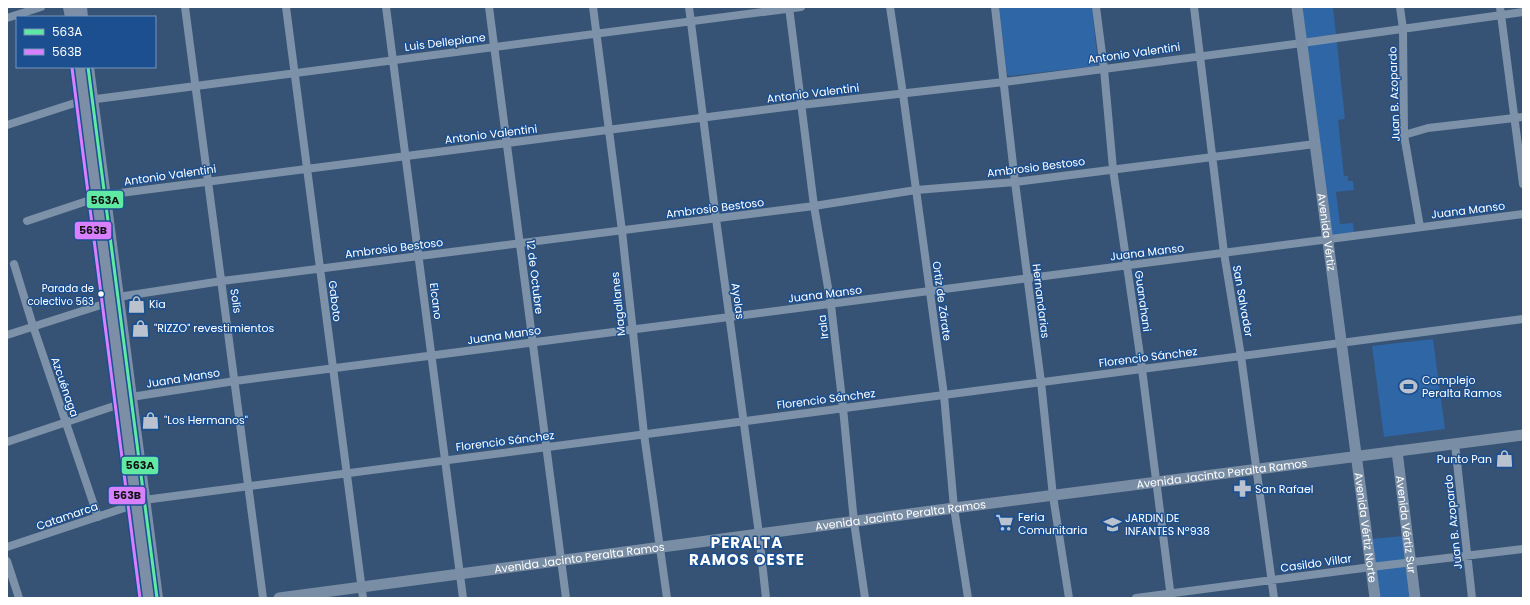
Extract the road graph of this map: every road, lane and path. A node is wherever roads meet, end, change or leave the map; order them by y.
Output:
1 (40, 7) edge
2 (185, 7) edge
3 (286, 7) edge
4 (386, 7) edge
5 (489, 7) edge
6 (593, 7) edge
7 (689, 7) edge
8 (801, 7) edge
9 (890, 7) edge
10 (995, 7) edge
11 (1096, 7) edge
12 (1194, 7) edge
13 (1297, 7) edge
14 (1400, 7) edge
15 (789, 8) edge
16 (1501, 11) edge
17 (1523, 12) edge
18 (7, 18) edge
19 (691, 21) junction
20 (1403, 29) junction
21 (596, 34) junction
22 (1302, 43) junction
23 (494, 47) junction
24 (1200, 56) junction
25 (393, 60) junction
26 (77, 68) edge
27 (88, 68) edge
28 (1104, 68) junction
29 (294, 73) junction
30 (1004, 82) junction
31 (196, 86) junction
32 (903, 94) junction
33 (87, 100) junction
34 (801, 105) junction
35 (1523, 117) edge
36 (703, 118) junction
37 (1514, 118) junction
38 (7, 125) edge
39 (609, 130) junction
40 (1404, 135) junction
41 (507, 143) junction
42 (1315, 144) junction
43 (406, 156) junction
44 (1212, 156) junction
45 (307, 169) junction
46 (1113, 169) junction
47 (208, 181) junction
48 (1015, 182) junction
49 (1523, 184) edge
50 (916, 190) junction
51 (100, 197) junction
52 (814, 206) junction
53 (1523, 214) edge
54 (716, 219) junction
55 (27, 221) dead end
56 (1420, 227) junction
57 (622, 231) junction
58 (1328, 239) junction
59 (520, 243) junction
60 (1224, 253) junction
61 (419, 256) junction
62 (14, 264) dead end
63 (1127, 265) junction
64 (320, 268) junction
65 (1027, 278) junction
66 (222, 281) junction
67 (929, 291) junction
68 (113, 300) junction
69 (831, 305) junction
70 (729, 317) junction
71 (1523, 319) edge
72 (33, 326) junction
73 (632, 329) junction
74 (7, 335) edge
75 (533, 342) junction
76 (1342, 343) junction
77 (432, 356) junction
78 (1241, 356) junction
79 (333, 368) junction
80 (1142, 369) junction
81 (235, 381) junction
82 (1041, 382) junction
83 (944, 395) junction
84 (131, 397) junction
85 (120, 404) junction
86 (844, 408) junction
87 (743, 421) junction
88 (66, 422) junction
89 (644, 434) junction
90 (1523, 435) edge
91 (7, 442) edge
92 (1455, 444) junction
93 (546, 447) junction
94 (1397, 451) junction
95 (1356, 457) junction
96 (445, 460) junction
97 (1256, 470) junction
98 (346, 473) junction
99 (1156, 482) junction
100 (249, 485) junction
101 (1053, 496) junction
102 (139, 502) junction
103 (954, 508) junction
104 (98, 517) junction
105 (854, 522) junction
106 (759, 534) junction
107 (7, 548) edge
108 (659, 548) junction
109 (1523, 549) edge
110 (1468, 556) junction
111 (561, 560) junction
112 (7, 561) edge
113 (1411, 562) junction
114 (1371, 567) junction
115 (460, 574) junction
116 (1272, 580) junction
117 (362, 592) edge
118 (1170, 596) edge
119 (19, 598) edge
120 (146, 598) edge
121 (157, 598) edge
122 (263, 598) edge
123 (279, 598) edge
124 (463, 598) edge
125 (566, 598) edge
126 (667, 598) edge
127 (766, 598) edge
128 (865, 598) edge
129 (968, 598) edge
130 (1069, 598) edge
131 (1136, 598) edge
132 (1274, 598) edge
133 (1375, 598) edge
134 (1415, 598) edge
135 (1472, 598) edge

1 - 18 street
2 - 31 street, Solís
3 - 29 street, Gaboto
4 - 25 street, Elcano
5 - 23 street, 12 de Octubre
6 - 21 street, Magallanes
7 - 19 street, Ayolas
8 - 15 street, Luis Dellepiane
9 - 32 street, Ortiz de Zárate
10 - 30 street, Hernandarias
11 - 28 street, Guanahani
12 - 24 street, San Salvador
13 - 22 main road, Avenida Vértiz
14 - 20 street, Juan B. Azopardo
15 - 19 street, Luis Dellepiane
15 - 34 street, Irala
16 - 17 street, Antonio Valentini
16 - 20 street, Antonio Valentini
16 - 37 street
19 - 21 street, Luis Dellepiane
19 - 36 street, Ayolas
20 - 22 street, Antonio Valentini
20 - 40 street, Juan B. Azopardo
21 - 23 street, Luis Dellepiane
21 - 39 street, Magallanes
22 - 24 street, Antonio Valentini
22 - 42 main road, Avenida Vértiz
23 - 25 street, Luis Dellepiane
23 - 41 street, 12 de Octubre
24 - 28 street, Antonio Valentini
24 - 44 street, San Salvador
25 - 29 street, Luis Dellepiane
25 - 43 street, Elcano
26 - 33 main road
27 - 33 main road
28 - 30 street, Antonio Valentini
28 - 46 street, Guanahani
29 - 31 street, Luis Dellepiane
29 - 45 street, Gaboto
30 - 32 street, Antonio Valentini
30 - 48 street, Hernandarias
31 - 33 street, Luis Dellepiane
31 - 47 street, Solís
32 - 34 street, Antonio Valentini
32 - 50 street, Ortiz de Zárate
33 - 38 street, Luis Dellepiane
33 - 51 main road
34 - 36 street, Antonio Valentini
34 - 52 street, Irala
35 - 37 street
36 - 39 street, Antonio Valentini
36 - 54 street, Ayolas
37 - 40 street
37 - 49 street
39 - 41 street, Antonio Valentini
39 - 57 street, Magallanes
40 - 56 street, Juan B. Azopardo
41 - 43 street, Antonio Valentini
41 - 59 street, 12 de Octubre
42 - 44 street, Ambrosio Bestoso
42 - 58 main road, Avenida Vértiz
43 - 45 street, Antonio Valentini
43 - 61 street, Elcano
44 - 46 street, Ambrosio Bestoso
44 - 60 street, San Salvador
45 - 47 street, Antonio Valentini
45 - 64 street, Gaboto
46 - 48 street, Ambrosio Bestoso
46 - 63 street, Guanahani
47 - 51 street, Antonio Valentini
47 - 66 street, Solís
48 - 50 street, Ambrosio Bestoso
48 - 65 street, Hernandarias
50 - 52 street, Ambrosio Bestoso
50 - 67 street, Ortiz de Zárate
51 - 55 street, Antonio Valentini
51 - 68 main road
52 - 54 street, Ambrosio Bestoso
52 - 69 street, Irala
53 - 56 street, Juana Manso
54 - 57 street, Ambrosio Bestoso
54 - 70 street, Ayolas
56 - 58 street, Juana Manso
57 - 59 street, Ambrosio Bestoso
57 - 73 street, Magallanes
58 - 60 street, Juana Manso
58 - 76 main road, Avenida Vértiz
59 - 61 street, Ambrosio Bestoso
59 - 75 street, 12 de Octubre
60 - 63 street, Juana Manso
60 - 78 street, San Salvador
61 - 64 street, Ambrosio Bestoso
61 - 77 street, Elcano
62 - 72 street, Azcuénaga
63 - 65 street, Juana Manso
63 - 80 street, Guanahani
64 - 66 street, Ambrosio Bestoso
64 - 79 street, Gaboto
65 - 67 street, Juana Manso
65 - 82 street, Hernandarias
66 - 68 street, Ambrosio Bestoso
66 - 81 street, Solís
67 - 69 street, Juana Manso
67 - 83 street, Ortiz de Zárate
68 - 72 street, Ambrosio Bestoso
68 - 84 main road
68 - 85 main road
69 - 70 street, Juana Manso
69 - 86 street, Irala
70 - 73 street, Juana Manso
70 - 87 street, Ayolas
71 - 76 street, Florencio Sánchez
72 - 74 street, Ambrosio Bestoso
72 - 88 street, Azcuénaga
73 - 75 street, Juana Manso
73 - 89 street, Magallanes
75 - 77 street, Juana Manso
75 - 93 street, 12 de Octubre
76 - 78 street, Florencio Sánchez
76 - 95 main road, Avenida Vértiz
77 - 79 street, Juana Manso
77 - 96 street, Elcano
78 - 80 street, Florencio Sánchez
78 - 97 street, San Salvador
79 - 81 street, Juana Manso
79 - 98 street, Gaboto
80 - 82 street, Florencio Sánchez
80 - 99 street, Guanahani
81 - 84 street, Juana Manso
81 - 100 street, Solís
82 - 83 street, Florencio Sánchez
82 - 101 street, Hernandarias
83 - 86 street, Florencio Sánchez
83 - 103 street, Ortiz de Zárate
84 - 85 street
84 - 102 main road
85 - 88 street
85 - 102 main road
86 - 87 street, Florencio Sánchez
86 - 105 street, Irala
87 - 89 street, Florencio Sánchez
87 - 106 street, Ayolas
88 - 91 street
88 - 104 street, Azcuénaga
89 - 93 street, Florencio Sánchez
89 - 108 street, Magallanes
90 - 92 main road, Avenida Jacinto Peralta Ramos
92 - 94 main road, Avenida Jacinto Peralta Ramos
92 - 110 street, Juan B. Azopardo
93 - 96 street, Florencio Sánchez
93 - 111 street, 12 de Octubre
94 - 95 main road, Avenida Jacinto Peralta Ramos
94 - 113 main road, Avenida Vértiz Sur
95 - 97 main road, Avenida Jacinto Peralta Ramos
95 - 114 main road, Avenida Vértiz Norte
96 - 98 street, Florencio Sánchez
96 - 115 street, Elcano
97 - 99 main road, Avenida Jacinto Peralta Ramos
97 - 116 street, San Salvador
98 - 100 street, Florencio Sánchez
98 - 117 street, Gaboto
99 - 101 main road, Avenida Jacinto Peralta Ramos
99 - 118 street, Guanahani
100 - 102 street, Florencio Sánchez
100 - 122 street, Solís
101 - 103 main road, Avenida Jacinto Peralta Ramos
101 - 130 street, Hernandarias
102 - 104 street, Catamarca
102 - 120 main road
102 - 121 main road
103 - 105 main road, Avenida Jacinto Peralta Ramos
103 - 129 street, Ortiz de Zárate
104 - 107 street, Catamarca
105 - 106 main road, Avenida Jacinto Peralta Ramos
105 - 128 street, Irala
106 - 108 main road, Avenida Jacinto Peralta Ramos
106 - 127 street, Ayolas
108 - 111 main road, Avenida Jacinto Peralta Ramos
108 - 126 street, Magallanes
109 - 110 street, Casildo Villar
110 - 113 street, Casildo Villar
110 - 135 street, Juan B. Azopardo
111 - 115 main road, Avenida Jacinto Peralta Ramos
111 - 125 street, 12 de Octubre
112 - 119 street
113 - 114 street, Casildo Villar
113 - 134 main road, Avenida Vértiz Sur
114 - 116 street, Casildo Villar
114 - 133 main road, Avenida Vértiz Norte
115 - 117 main road, Avenida Jacinto Peralta Ramos
115 - 124 street, Elcano
116 - 118 street, Casildo Villar
116 - 132 street, San Salvador
117 - 123 main road, Avenida Jacinto Peralta Ramos
118 - 131 street, Casildo Villar

